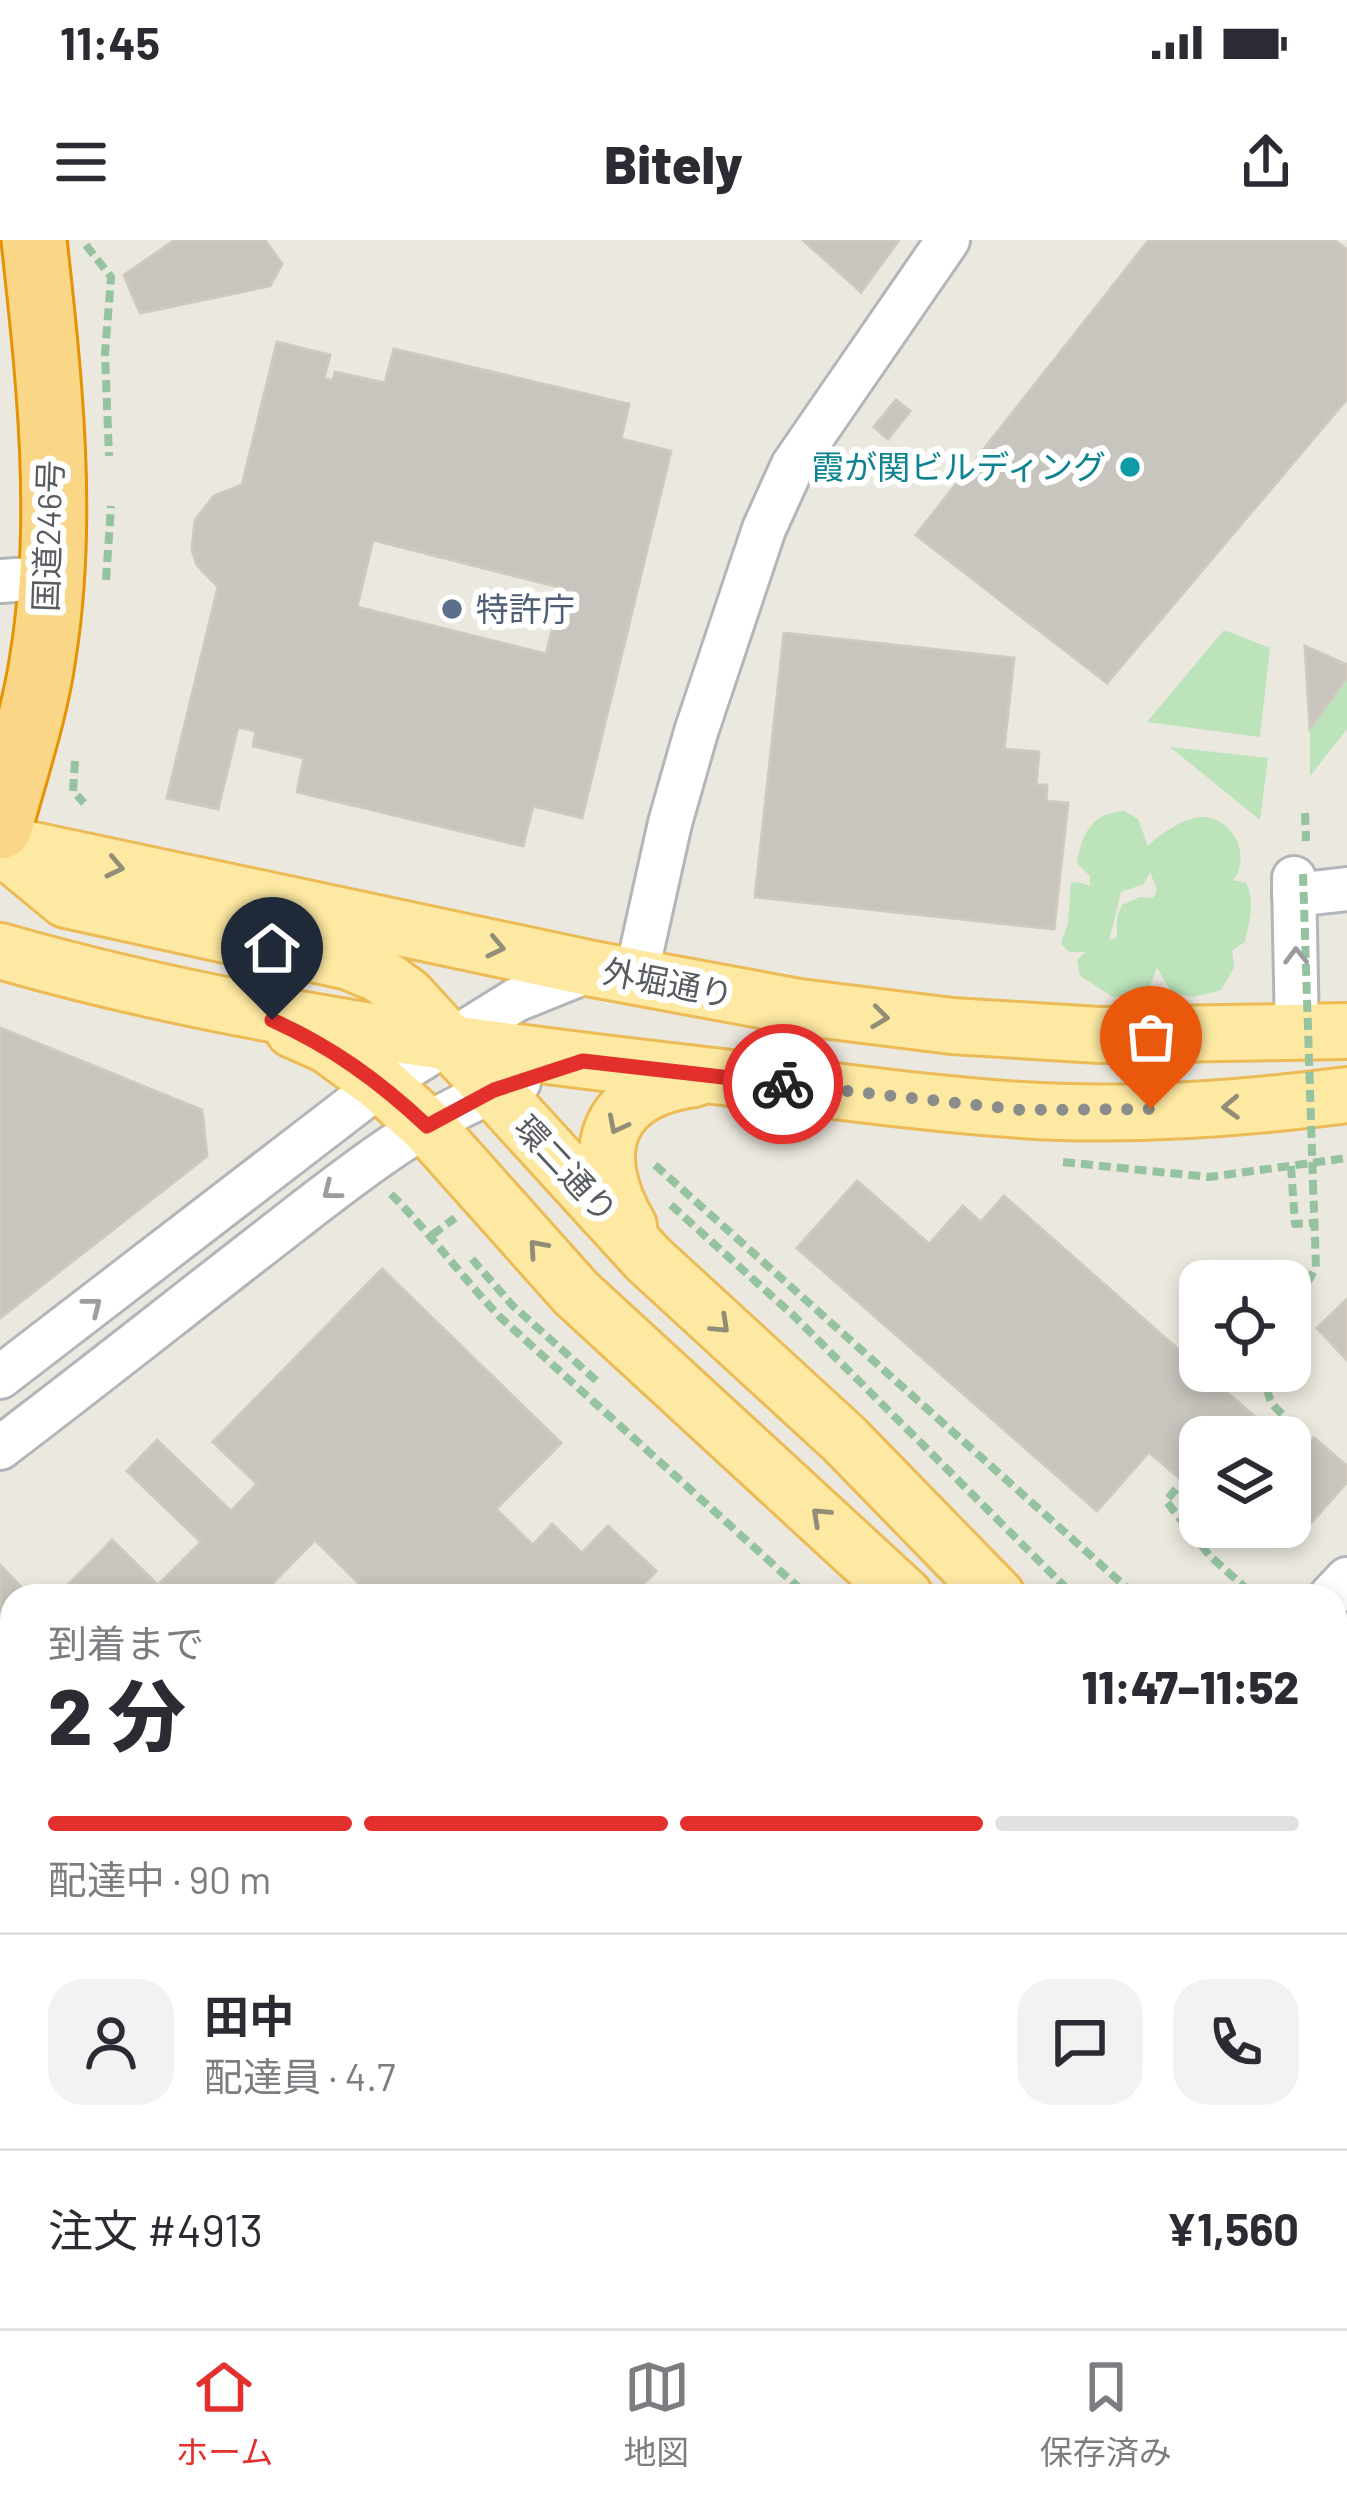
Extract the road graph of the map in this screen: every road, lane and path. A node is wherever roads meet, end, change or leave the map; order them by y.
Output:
1 (948, 240) edge
2 (59, 242) edge
3 (109, 456) dead end
4 (25, 579) edge
5 (0, 826) edge
6 (0, 844) edge
7 (1297, 882) junction
8 (1347, 890) edge
9 (0, 951) edge
10 (615, 973) junction
11 (272, 1020) junction
12 (1322, 1032) edge
13 (446, 1041) junction
14 (583, 1061) junction
15 (714, 1076) junction
16 (381, 1084) junction
17 (494, 1090) junction
18 (1347, 1095) edge
19 (427, 1126) junction
20 (310, 1139) junction
21 (643, 1154) dead end
22 (1347, 1158) edge
23 (1046, 1160) dead end
24 (1291, 1166) junction
25 (388, 1190) dead end
26 (665, 1200) dead end
27 (456, 1217) dead end
28 (1314, 1223) junction
29 (432, 1235) junction
30 (648, 1258) junction
31 (1311, 1276) edge
32 (0, 1377) edge
33 (1268, 1392) edge
34 (1285, 1416) edge
35 (0, 1448) edge
36 (1176, 1489) dead end
37 (795, 1584) edge
38 (892, 1584) edge
39 (985, 1584) edge
40 (1062, 1584) edge
41 (1123, 1584) edge
42 (1241, 1584) edge

1 - 10 street
2 - 3 path
2 - 4 highway, 国道246号
4 - 5 highway, 国道246号
6 -> 10 main road, 外堀通り
6 - 13 main road, 環二通り
7 - 8 street
12 -> 7 street
7 - 28 path, bridge
9 - 11 main road
10 -> 12 main road, 外堀通り
10 - 13 street
11 - 13 main road
11 - 16 main road
11 - 20 street
13 - 14 main road
13 - 16 street
13 - 17 main road, 環二通り
14 - 15 main road
14 - 17 street
18 -> 15 main road
15 -> 30 main road
16 - 19 main road
16 - 20 street
17 - 19 street
17 - 30 main road, 環二通り
19 -> 35 street
38 -> 19 main road
32 -> 20 street
21 - 41 path
22 - 24 path
23 - 24 path
24 - 28 path
25 - 29 path
26 - 40 path
27 - 29 path
28 - 31 path
29 - 37 path
30 -> 39 main road, 環二通り
33 - 34 path
36 - 42 path

